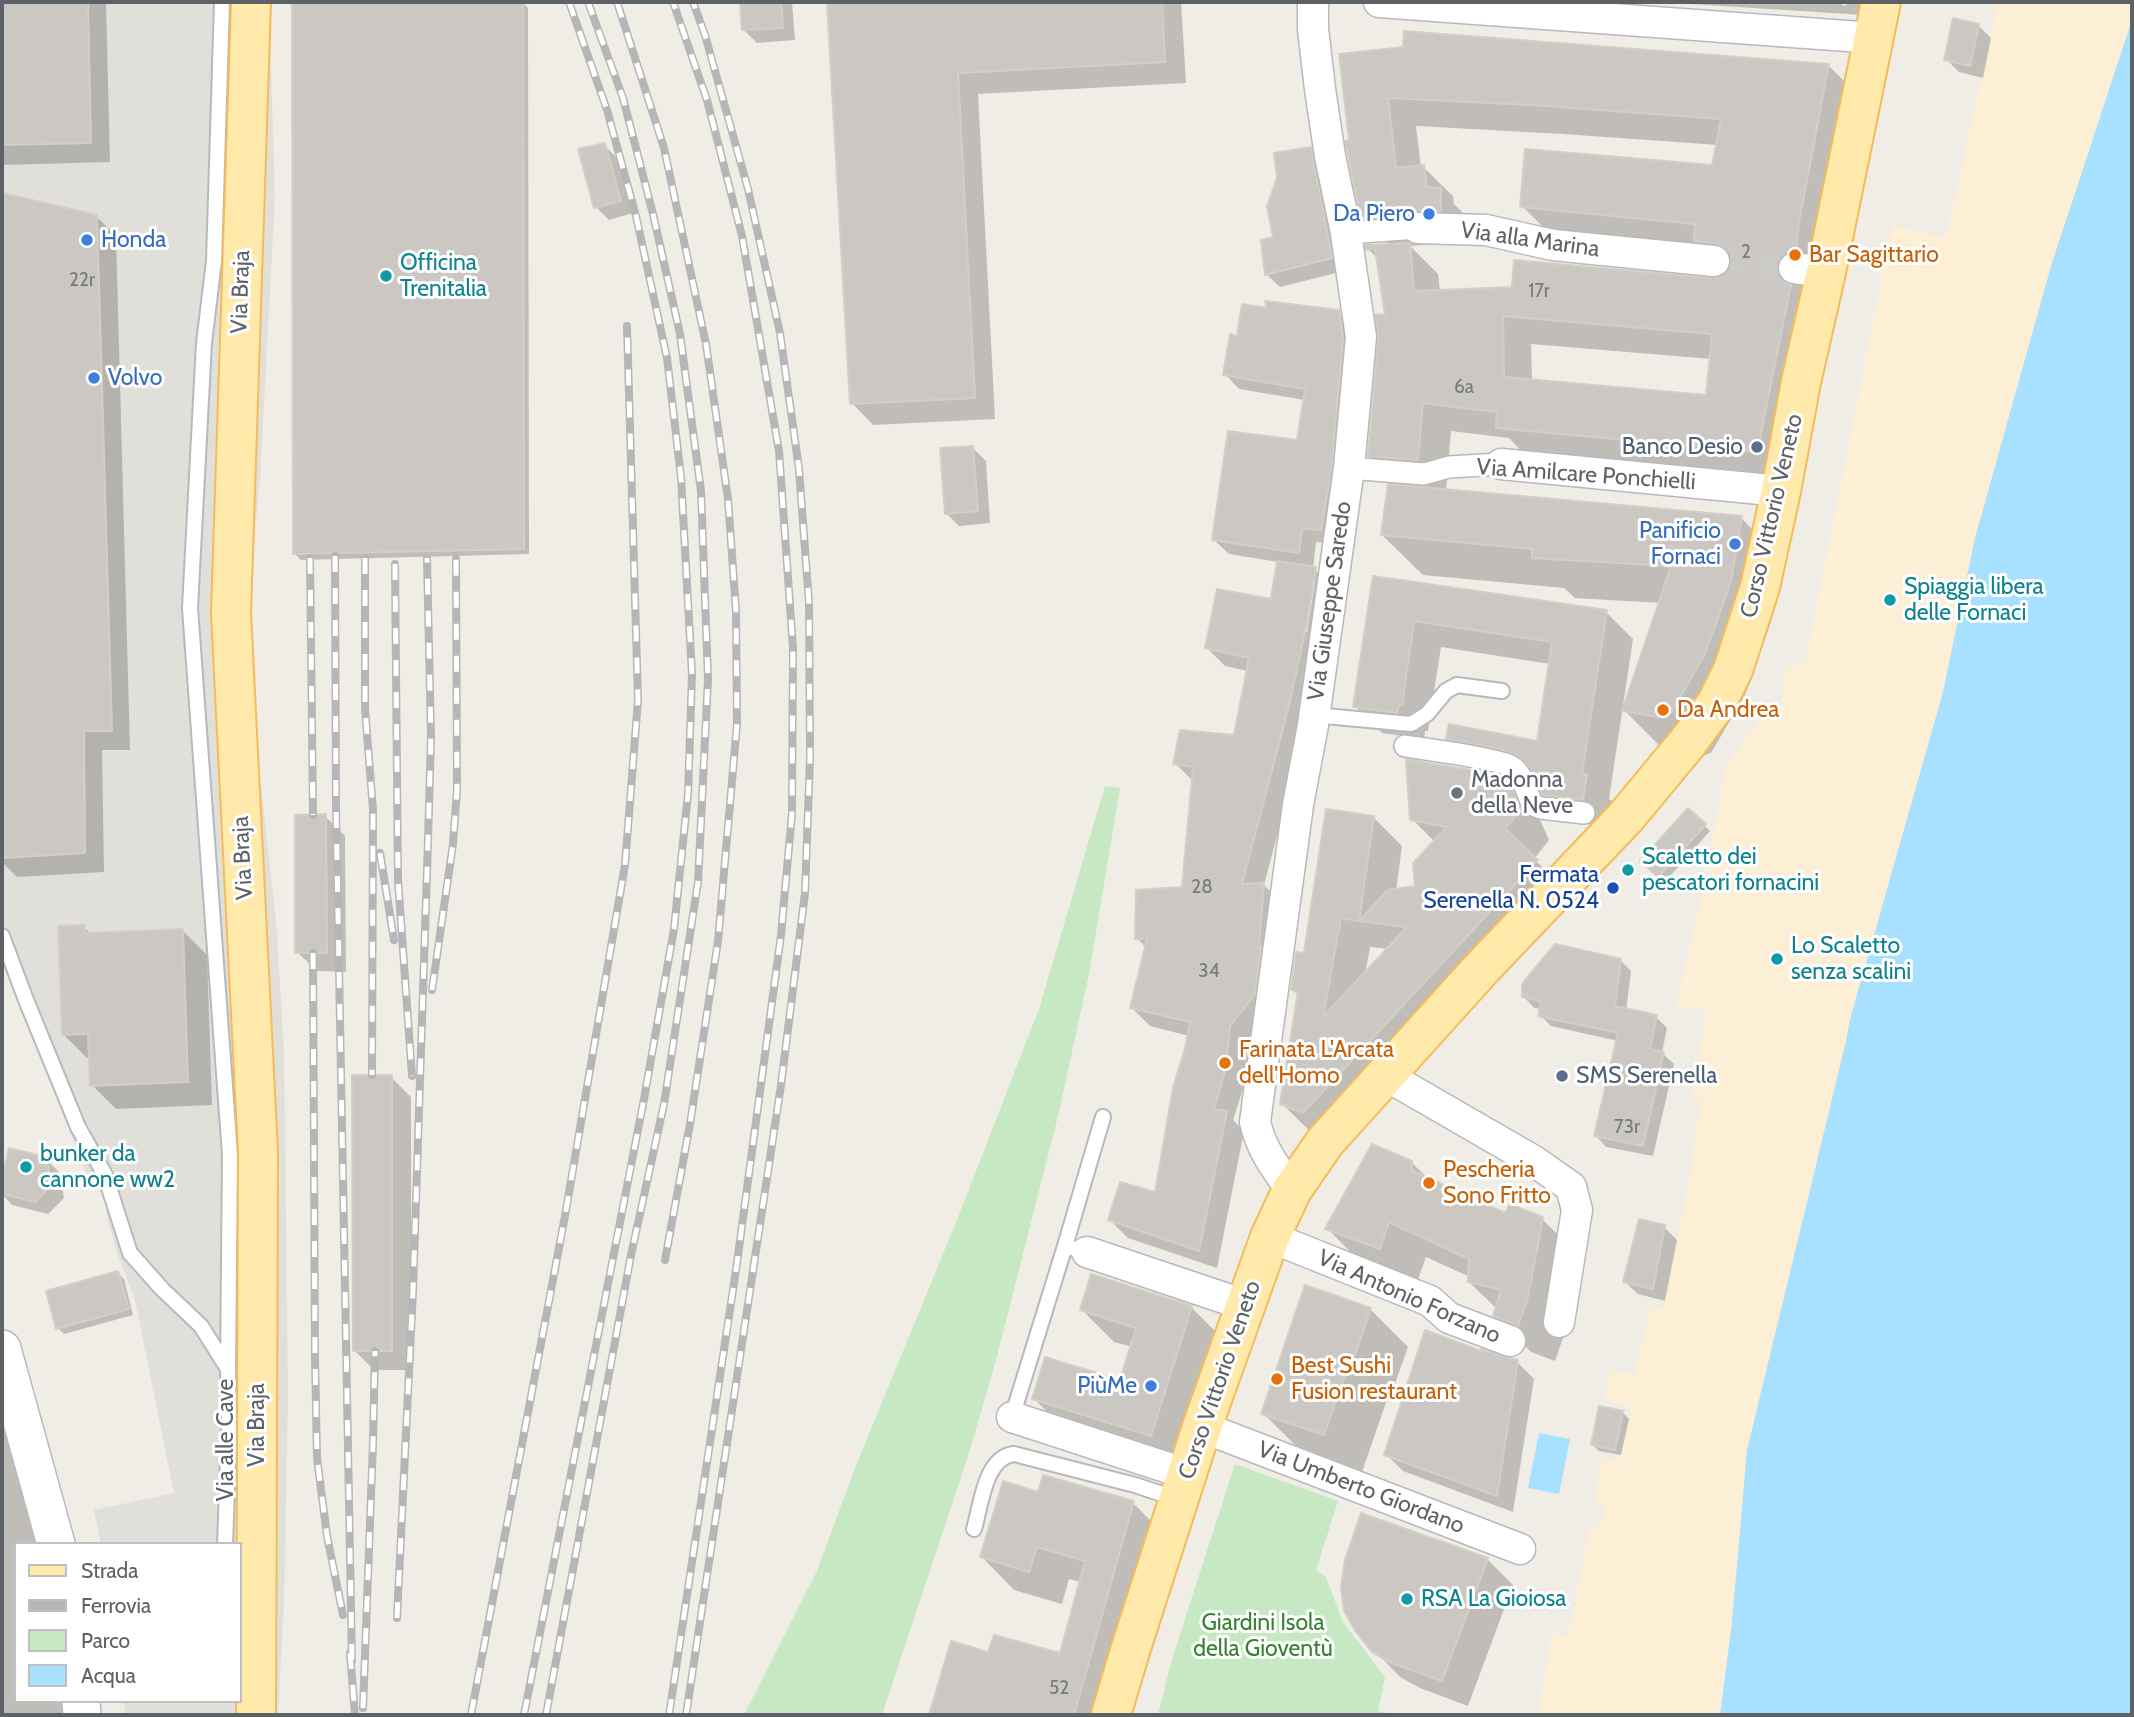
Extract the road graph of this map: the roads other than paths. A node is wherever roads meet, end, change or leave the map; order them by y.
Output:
1 (222, 2) edge
2 (251, 2) edge
3 (1313, 2) edge
4 (1379, 2) edge
5 (1878, 20) edge
6 (1418, 229) joint
7 (1346, 233) junction
8 (1714, 261) tunnel mouth
9 (1502, 464) joint
10 (1349, 468) junction
11 (1781, 491) junction
12 (1502, 691) dead end
13 (1314, 715) junction
14 (1405, 746) dead end
15 (1584, 813) dead end
16 (2, 936) edge
17 (1385, 1075) junction
18 (1103, 1117) dead end
19 (1292, 1190) junction
20 (1270, 1237) junction
21 (1076, 1249) junction
22 (1245, 1305) junction
23 (1559, 1322) dead end
24 (1510, 1341) dead end
25 (2, 1349) edge
26 (228, 1370) junction
27 (1012, 1417) joint
28 (1202, 1427) junction
29 (1182, 1486) junction
30 (974, 1529) dead end
31 (55, 1542) edge
32 (225, 1542) edge
33 (1520, 1549) dead end
34 (249, 1703) edge
35 (248, 1715) edge
36 (1111, 1715) edge

1 - 26 lane
2 - 34 main road, Via Braja
3 - 7 street, Via Giuseppe Saredo
4 - 5 street
5 - 11 main road, Corso Vittorio Veneto
6 - 7 street, Via alla Marina
6 - 8 street, Via alla Marina
7 - 10 street, Via Giuseppe Saredo
9 - 10 street, Via Amilcare Ponchielli
9 - 11 street, Via Amilcare Ponchielli
10 - 13 street, Via Giuseppe Saredo
11 - 17 main road, Corso Vittorio Veneto
12 - 13 lane
13 - 19 street, Via Giuseppe Saredo
14 - 15 street
16 - 26 lane, Via alle Cave
17 - 19 main road, Corso Vittorio Veneto
17 - 23 street
18 - 21 lane
19 - 20 main road, Corso Vittorio Veneto
20 - 22 main road, Corso Vittorio Veneto
20 - 24 street, Via Antonio Forzano
21 - 22 street
21 - 27 lane
22 - 28 main road, Corso Vittorio Veneto
25 - 31 street
26 - 32 lane, Via alle Cave
27 - 29 street
28 - 29 main road, Corso Vittorio Veneto
28 - 33 street, Via Umberto Giordano
29 - 30 lane
29 - 36 main road, Corso Vittorio Veneto
34 - 35 lane

